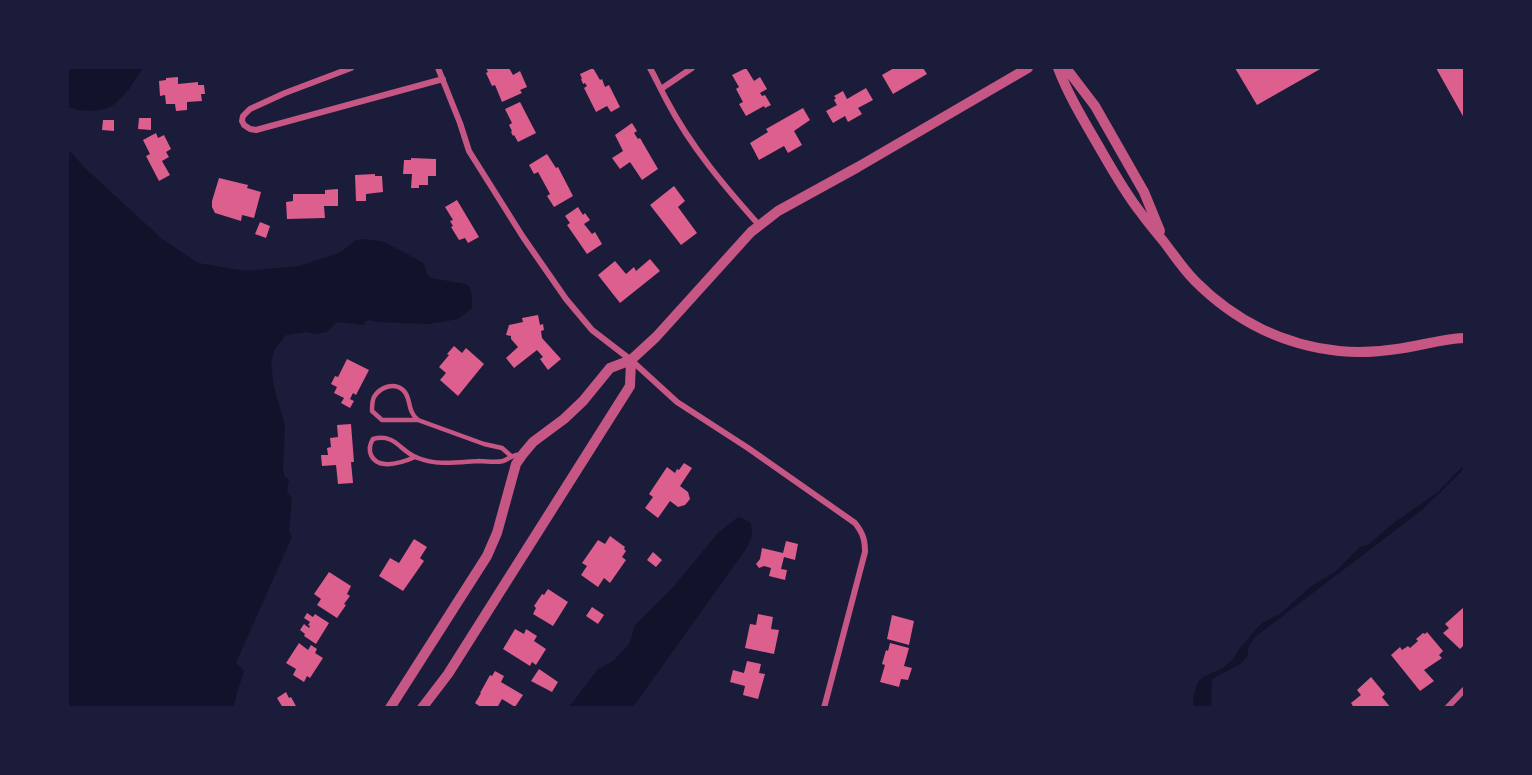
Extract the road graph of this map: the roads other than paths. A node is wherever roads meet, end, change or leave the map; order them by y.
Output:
1 (351, 68) edge
2 (438, 68) edge
3 (650, 68) edge
4 (692, 68) edge
5 (1028, 68) edge
6 (1058, 68) edge
7 (1066, 68) edge
8 (443, 79) junction
9 (661, 89) junction
10 (759, 225) junction
11 (1164, 243) junction
12 (1464, 338) edge
13 (631, 360) junction
14 (418, 420) junction
15 (523, 454) junction
16 (511, 456) junction
17 (415, 457) junction
18 (1464, 690) edge
19 (390, 708) edge
20 (422, 708) edge
21 (824, 708) edge
22 (1447, 708) edge

1 - 8 street
2 - 8 street
3 - 9 street
4 - 9 street
5 - 10 street
6 - 11 street
7 - 11 street
8 - 13 street
9 - 10 street
10 - 13 street
11 - 12 street
13 - 15 street
13 - 20 street
13 - 21 street
14 - 14 lane
14 - 16 lane
15 - 16 lane
15 - 19 street
16 - 17 lane
17 - 17 lane
18 - 22 street

